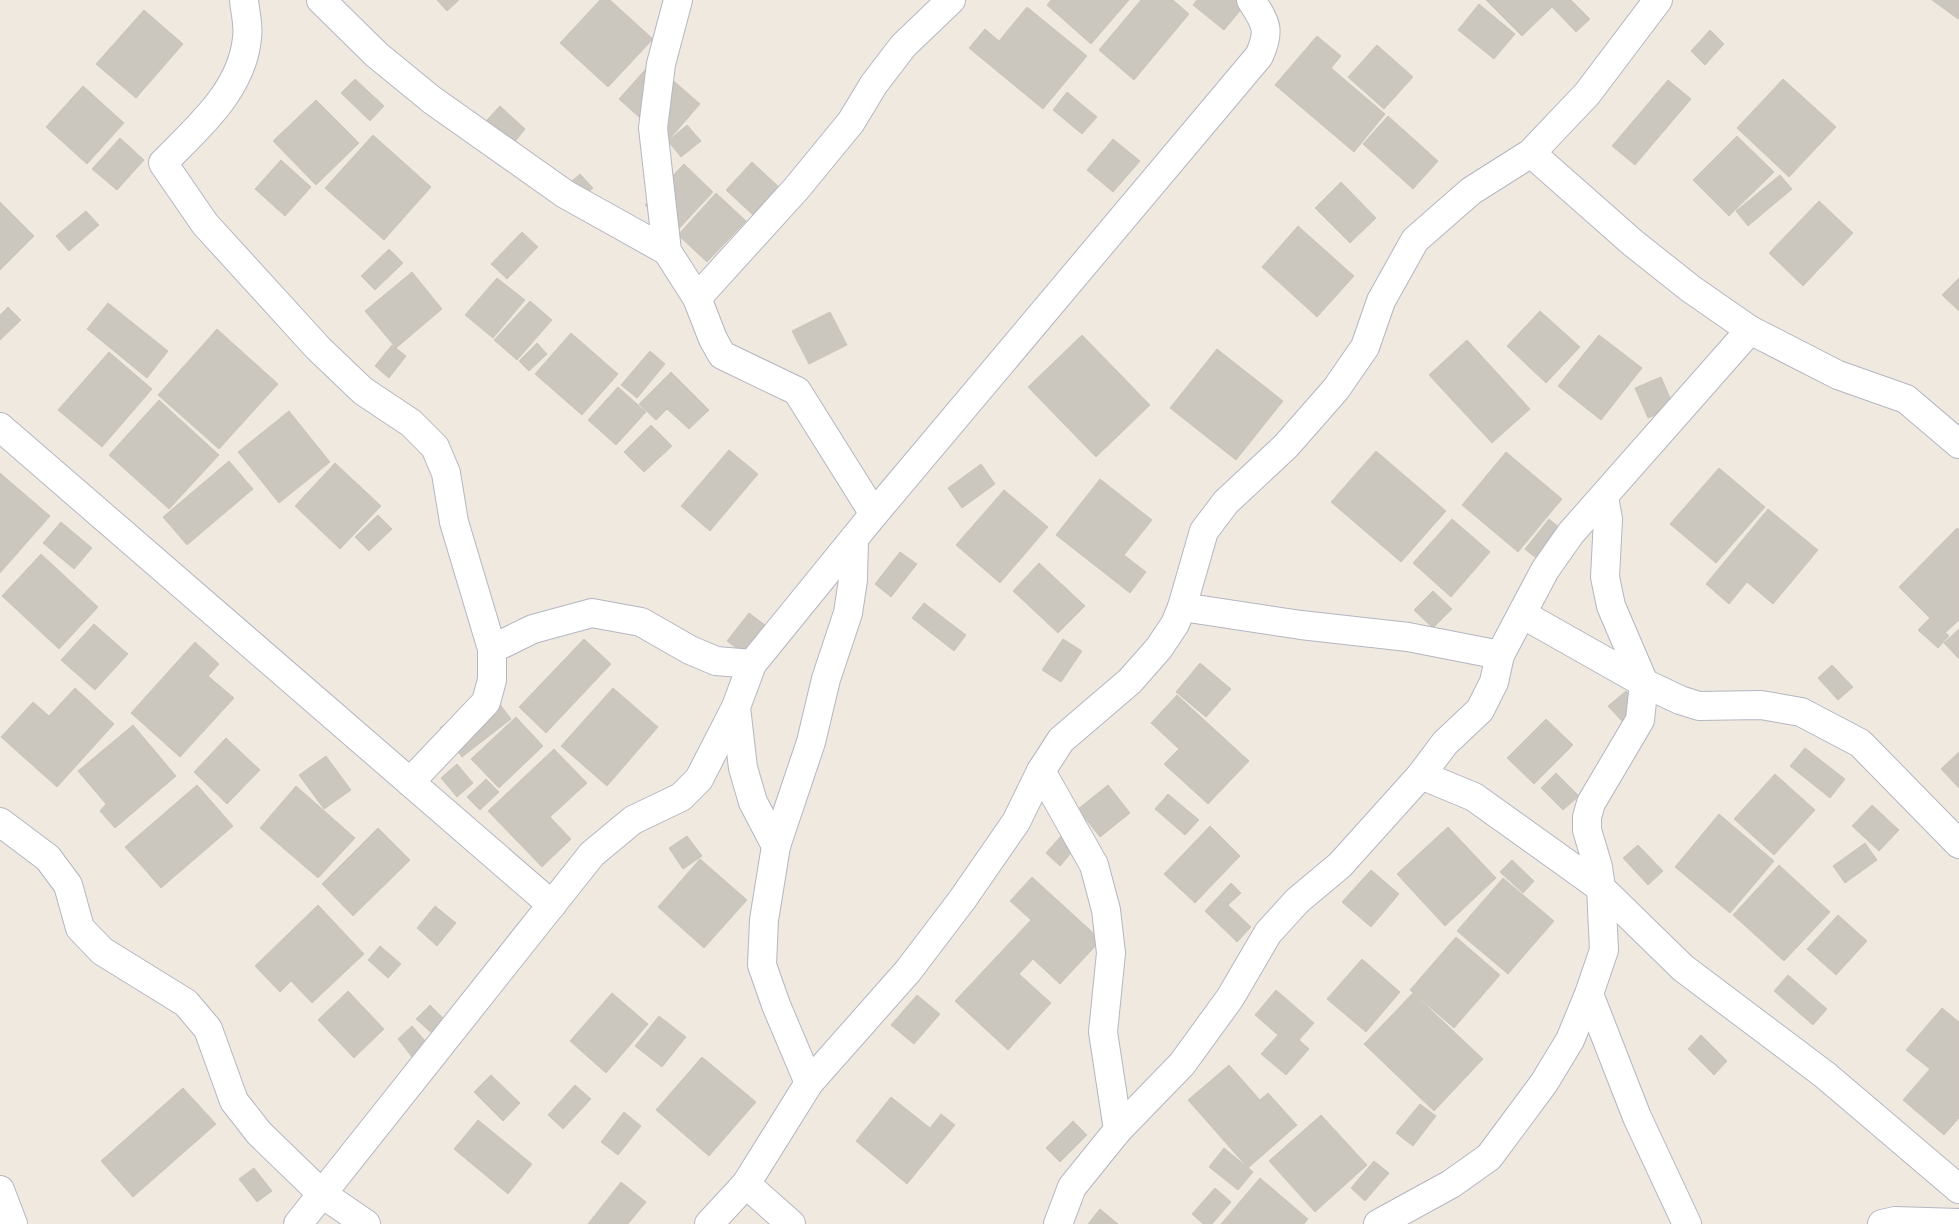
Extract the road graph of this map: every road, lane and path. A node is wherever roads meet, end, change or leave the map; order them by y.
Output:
1 (244, 0) edge
2 (321, 0) edge
3 (678, 0) edge
4 (951, 0) edge
5 (1251, 0) edge
6 (1658, 0) edge
7 (1531, 153) junction
8 (667, 251) junction
9 (697, 298) junction
10 (1750, 330) junction
11 (0, 427) edge
12 (1959, 444) edge
13 (1604, 497) junction
14 (874, 514) junction
15 (854, 538) junction
16 (1182, 607) junction
17 (1522, 614) junction
18 (492, 649) junction
19 (1500, 655) junction
20 (752, 664) junction
21 (1644, 683) junction
22 (736, 707) junction
23 (1041, 771) junction
24 (1421, 775) junction
25 (410, 782) junction
26 (0, 822) edge
27 (1959, 844) edge
28 (776, 846) junction
29 (1601, 888) junction
30 (552, 904) junction
31 (1589, 994) junction
32 (808, 1083) junction
33 (1118, 1130) junction
34 (746, 1184) junction
35 (1959, 1189) edge
36 (0, 1190) edge
37 (321, 1193) junction
38 (1959, 1223) edge
39 (13, 1224) edge
40 (298, 1224) edge
41 (366, 1224) edge
42 (709, 1224) edge
43 (791, 1224) edge
44 (1058, 1224) edge
45 (1378, 1224) edge
46 (1687, 1224) edge
47 (1882, 1224) edge

1 - 18 street
2 - 8 street
3 - 8 street
4 - 9 street
5 - 14 street
6 - 7 street
7 - 10 street
7 - 16 street
8 - 9 street
9 - 14 street
10 - 12 street
10 - 13 street
11 - 25 street
13 - 17 street
13 - 21 street
14 - 15 street
15 - 20 street
15 - 28 street
16 - 19 street
16 - 23 street
17 - 19 street
17 - 21 street
18 - 20 street
18 - 25 street
19 - 24 street
20 - 22 street
21 - 27 street
21 - 29 street
22 - 28 street
22 - 30 street
23 - 32 street
23 - 33 street
24 - 29 street
24 - 33 street
25 - 30 street
26 - 37 street
28 - 32 street
29 - 31 street
29 - 35 street
30 - 37 street
31 - 45 street
31 - 46 street
32 - 34 street
33 - 44 street
34 - 42 street
34 - 43 street
36 - 39 street
37 - 40 street
37 - 41 street
38 - 47 street

